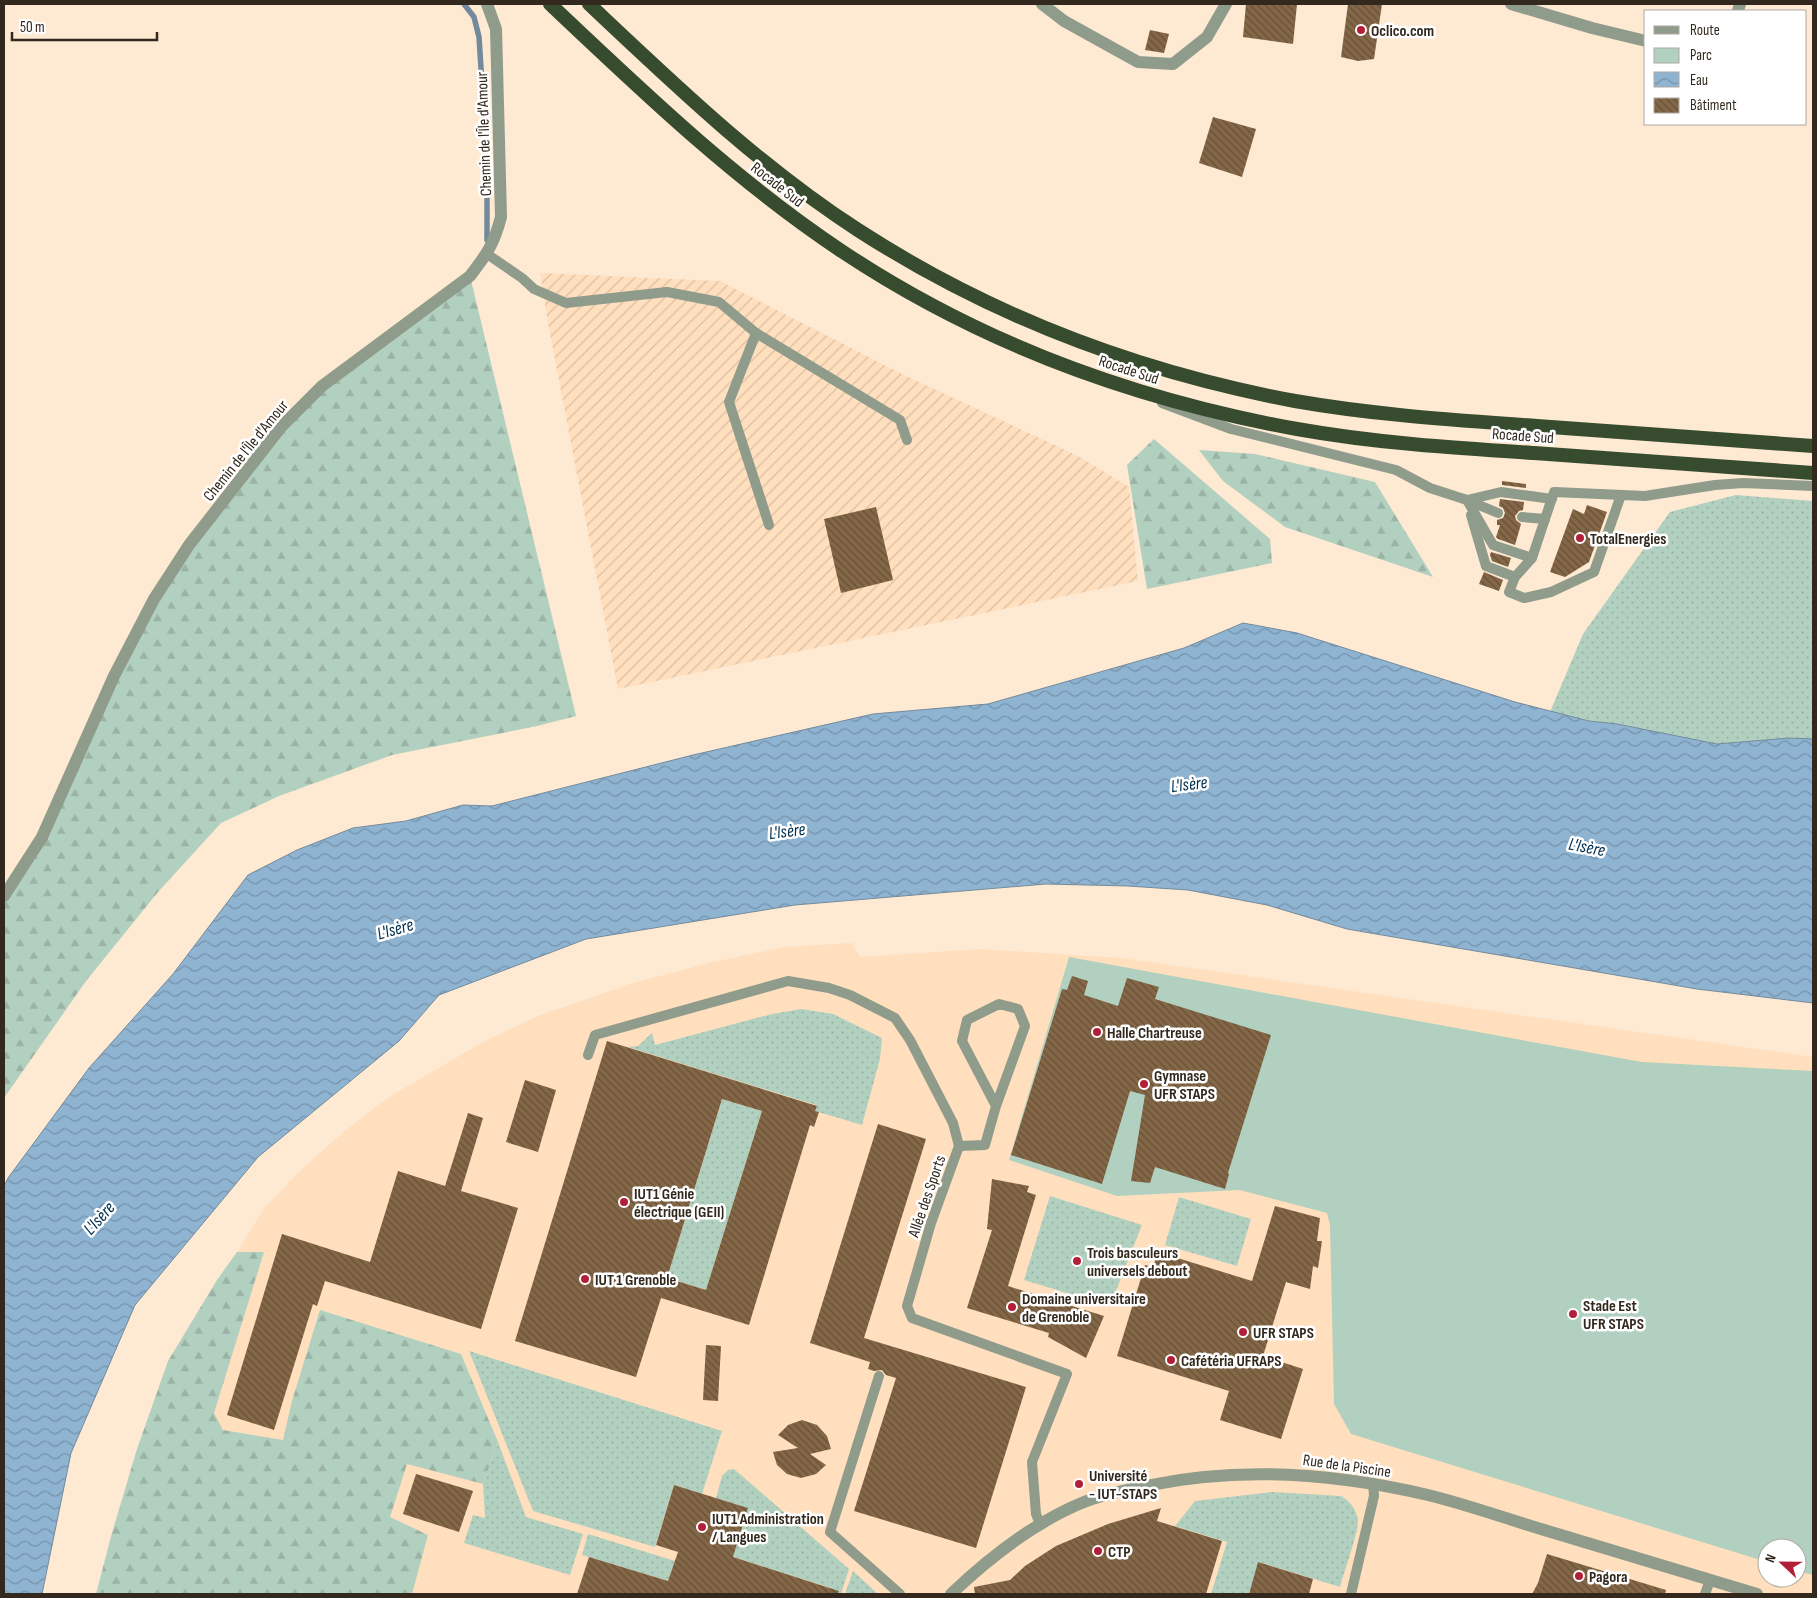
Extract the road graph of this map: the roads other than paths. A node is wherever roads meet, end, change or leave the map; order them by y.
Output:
1 (487, 4) edge
2 (550, 4) edge
3 (589, 4) edge
4 (1042, 4) edge
5 (1226, 4) edge
6 (1511, 4) edge
7 (1644, 41) edge
8 (487, 254) junction
9 (756, 333) junction
10 (1114, 384) junction
11 (907, 440) dead end
12 (1813, 446) edge
13 (1813, 473) edge
14 (1813, 486) edge
15 (1621, 495) junction
16 (1552, 499) junction
17 (1467, 500) junction
18 (1498, 513) dead end
19 (1522, 517) dead end
20 (1545, 519) junction
21 (769, 525) dead end
22 (1532, 558) junction
23 (1514, 577) junction
24 (4, 896) edge
25 (588, 1055) dead end
26 (996, 1106) junction
27 (959, 1146) junction
28 (879, 1376) dead end
29 (1373, 1483) junction
30 (1040, 1524) junction
31 (1710, 1580) junction
32 (900, 1594) edge
33 (951, 1594) edge
34 (1351, 1594) edge
35 (1705, 1594) edge
36 (1757, 1594) edge

1 - 8 street, Chemin de l'Île d'Amour
2 - 10 highway, Rocade Sud
3 - 12 highway, Rocade Sud
4 - 5 street
6 - 7 street
8 - 9 lane
8 - 24 street, Chemin de l'Île d'Amour
9 - 11 lane
9 - 21 lane
10 - 13 highway, Rocade Sud
10 - 17 lane
14 - 15 lane
15 - 16 lane
15 - 23 lane
16 - 17 lane
16 - 20 lane
17 - 18 lane
17 - 22 lane
17 - 23 lane
19 - 20 lane
20 - 22 lane
22 - 23 lane
25 - 27 lane, Allée des Sports
26 - 26 lane
26 - 27 lane
27 - 30 lane, Allée des Sports
28 - 32 lane
29 - 30 street, Rue de la Piscine
29 - 31 street, Rue de la Piscine
29 - 34 lane
30 - 33 street, Rue de la Piscine
31 - 35 lane
31 - 36 street, Rue de la Piscine

